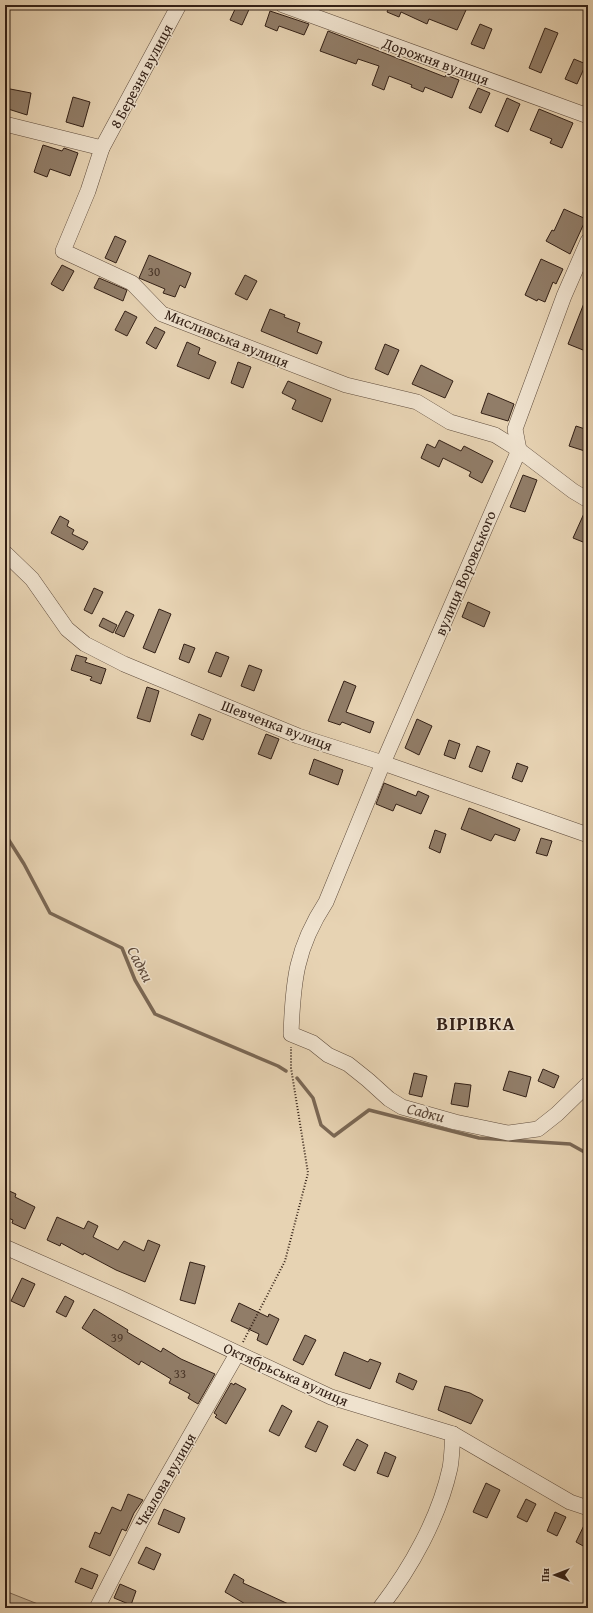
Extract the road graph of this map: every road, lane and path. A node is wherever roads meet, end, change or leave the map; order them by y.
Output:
1 (179, 5) edge
2 (283, 5) edge
3 (588, 116) edge
4 (5, 124) edge
5 (102, 148) junction
6 (588, 242) edge
7 (515, 429) junction
8 (495, 435) junction
9 (519, 450) junction
10 (588, 500) edge
11 (5, 553) edge
12 (383, 763) junction
13 (588, 835) edge
14 (291, 1034) junction
15 (588, 1084) edge
16 (5, 1247) edge
17 (237, 1354) junction
18 (454, 1434) junction
19 (588, 1508) edge
20 (97, 1608) edge
21 (380, 1608) edge

1 - 5 street, 8 Березня вулиця
2 - 3 street, Дорожня вулиця
4 - 5 street
5 - 8 street, Мисливська вулиця
6 - 7 street
7 - 8 street
7 - 9 street
8 - 9 street, Мисливська вулиця
9 - 10 street, Мисливська вулиця
9 - 12 street, вулиця Воровського
11 - 12 street, Шевченка вулиця
12 - 13 street, Шевченка вулиця
12 - 14 street, вулиця Воровського
14 - 15 street
14 - 17 path
16 - 17 street, Октябрьська вулиця
17 - 18 street, Октябрьська вулиця
17 - 20 street, Чкалова вулиця
18 - 19 street, Октябрьська вулиця
18 - 21 street

